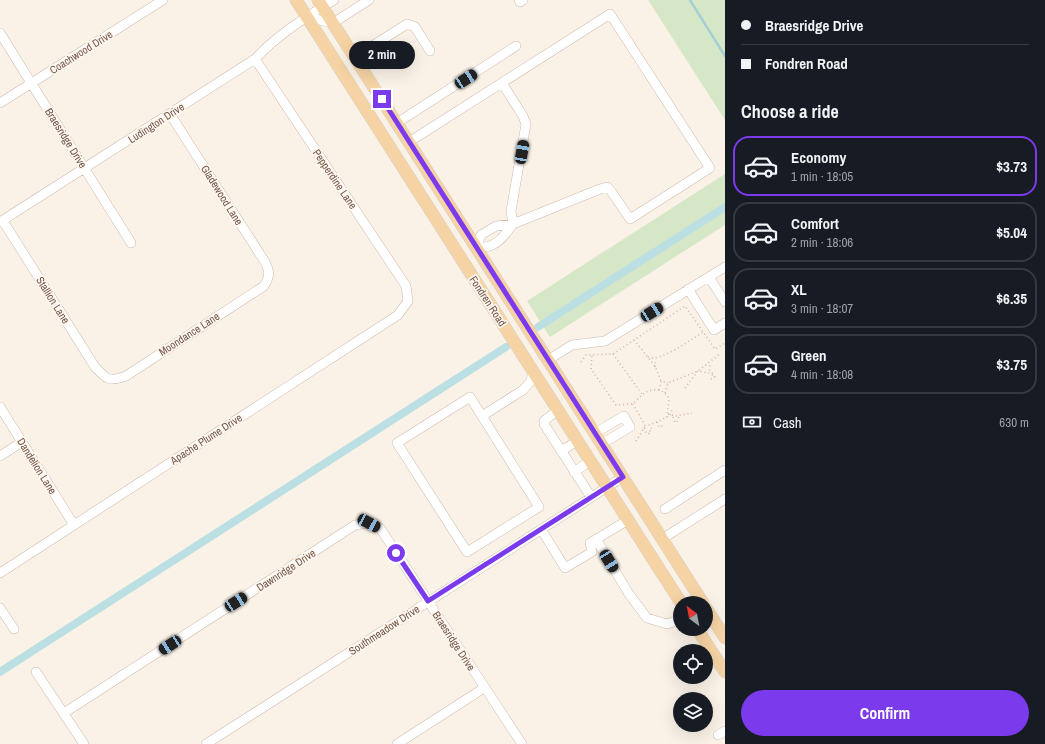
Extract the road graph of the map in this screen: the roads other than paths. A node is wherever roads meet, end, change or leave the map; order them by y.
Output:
1 (162, 0) edge
2 (296, 0) edge
3 (334, 0) edge
4 (369, 0) edge
5 (519, 0) edge
6 (523, 0) edge
7 (320, 4) edge
8 (307, 17) junction
9 (333, 23) junction
10 (0, 33) edge
11 (516, 46) dead end
12 (430, 51) dead end
13 (355, 57) junction
14 (255, 59) junction
15 (32, 83) junction
16 (502, 83) junction
17 (0, 103) edge
18 (170, 114) junction
19 (403, 133) junction
20 (388, 144) junction
21 (85, 168) junction
22 (1, 221) edge
23 (513, 224) junction
24 (131, 243) dead end
25 (476, 248) junction
26 (460, 258) junction
27 (725, 267) edge
28 (709, 277) junction
29 (269, 278) joint
30 (688, 290) junction
31 (408, 302) joint
32 (725, 302) edge
33 (725, 323) edge
34 (548, 360) junction
35 (533, 371) junction
36 (105, 377) joint
37 (0, 407) edge
38 (558, 410) junction
39 (482, 416) junction
40 (594, 433) junction
41 (577, 441) junction
42 (22, 442) junction
43 (602, 444) junction
44 (561, 451) junction
45 (0, 456) edge
46 (590, 461) junction
47 (725, 470) edge
48 (574, 472) junction
49 (623, 477) junction
50 (607, 487) junction
51 (591, 497) junction
52 (725, 498) edge
53 (665, 509) dead end
54 (628, 520) junction
55 (369, 523) joint
56 (74, 525) junction
57 (541, 529) junction
58 (596, 539) junction
59 (662, 539) junction
60 (0, 573) edge
61 (677, 596) edge
62 (699, 596) edge
63 (428, 601) junction
64 (0, 608) edge
65 (713, 619) edge
66 (673, 622) edge
67 (14, 629) dead end
68 (702, 636) edge
69 (725, 637) edge
70 (36, 672) dead end
71 (725, 672) edge
72 (484, 688) junction
73 (64, 713) junction
74 (84, 744) edge
75 (206, 744) edge
76 (397, 744) edge
77 (522, 744) edge

1 - 15 street, Coachwood Drive
2 - 8 main road, Fondren Road
3 - 7 street, Ludington Drive
4 - 9 street
5 - 6 street
7 - 8 street, Ludington Drive
7 - 9 main road, Fondren Road
8 - 9 street
8 - 14 street, Ludington Drive
8 - 20 main road, Fondren Road
9 - 13 main road, Fondren Road
10 - 15 street, Braesridge Drive
11 - 19 street
12 - 13 street
13 - 19 main road, Fondren Road
14 - 18 street, Ludington Drive
14 - 31 street, Pepperdine Lane
15 - 17 street, Coachwood Drive
15 - 21 street, Braesridge Drive
16 - 19 street
16 - 23 street
16 - 23 street
18 - 21 street, Ludington Drive
18 - 29 street, Gladewood Lane
19 - 20 main road
19 - 25 main road, Fondren Road
20 - 26 main road, Fondren Road
21 - 22 street, Ludington Drive
21 - 24 street, Braesridge Drive
22 - 36 street, Stallion Lane
23 - 25 street
23 - 25 street
25 - 26 main road
25 - 34 main road, Fondren Road
26 - 35 main road, Fondren Road
27 - 28 street
28 - 30 street
28 - 32 street
29 - 36 street, Moondance Lane
30 - 33 street
30 - 34 street
31 - 56 street, Apache Plume Drive
34 - 35 main road
34 - 40 main road, Fondren Road
35 - 38 main road, Fondren Road
35 - 39 street
37 - 42 street, Dandelion Lane
38 - 41 main road, Fondren Road
38 - 44 street
39 - 39 street
40 - 43 main road, Fondren Road
40 - 43 street
41 - 44 street
41 - 46 main road, Fondren Road
42 - 45 street
42 - 56 street, Dandelion Lane
43 - 49 main road, Fondren Road
44 - 48 street
46 - 48 street
46 - 50 main road, Fondren Road
47 - 53 street
48 - 51 street
49 - 50 street, Southmeadow Drive
49 - 59 main road, Fondren Road
50 - 51 street, Southmeadow Drive
50 - 54 main road, Fondren Road
51 - 57 street, Southmeadow Drive
52 - 59 street
54 - 58 street
54 - 61 main road, Fondren Road
55 - 63 street, Braesridge Drive
55 - 73 street, Dawnridge Drive
56 - 60 street, Apache Plume Drive
57 - 58 street
57 - 63 street, Southmeadow Drive
58 - 66 street
59 - 62 main road, Fondren Road
63 - 72 street, Braesridge Drive
63 - 75 street, Southmeadow Drive
64 - 67 street
65 - 69 main road
68 - 71 main road
70 - 73 street
72 - 76 street
72 - 77 street, Braesridge Drive
73 - 74 street

